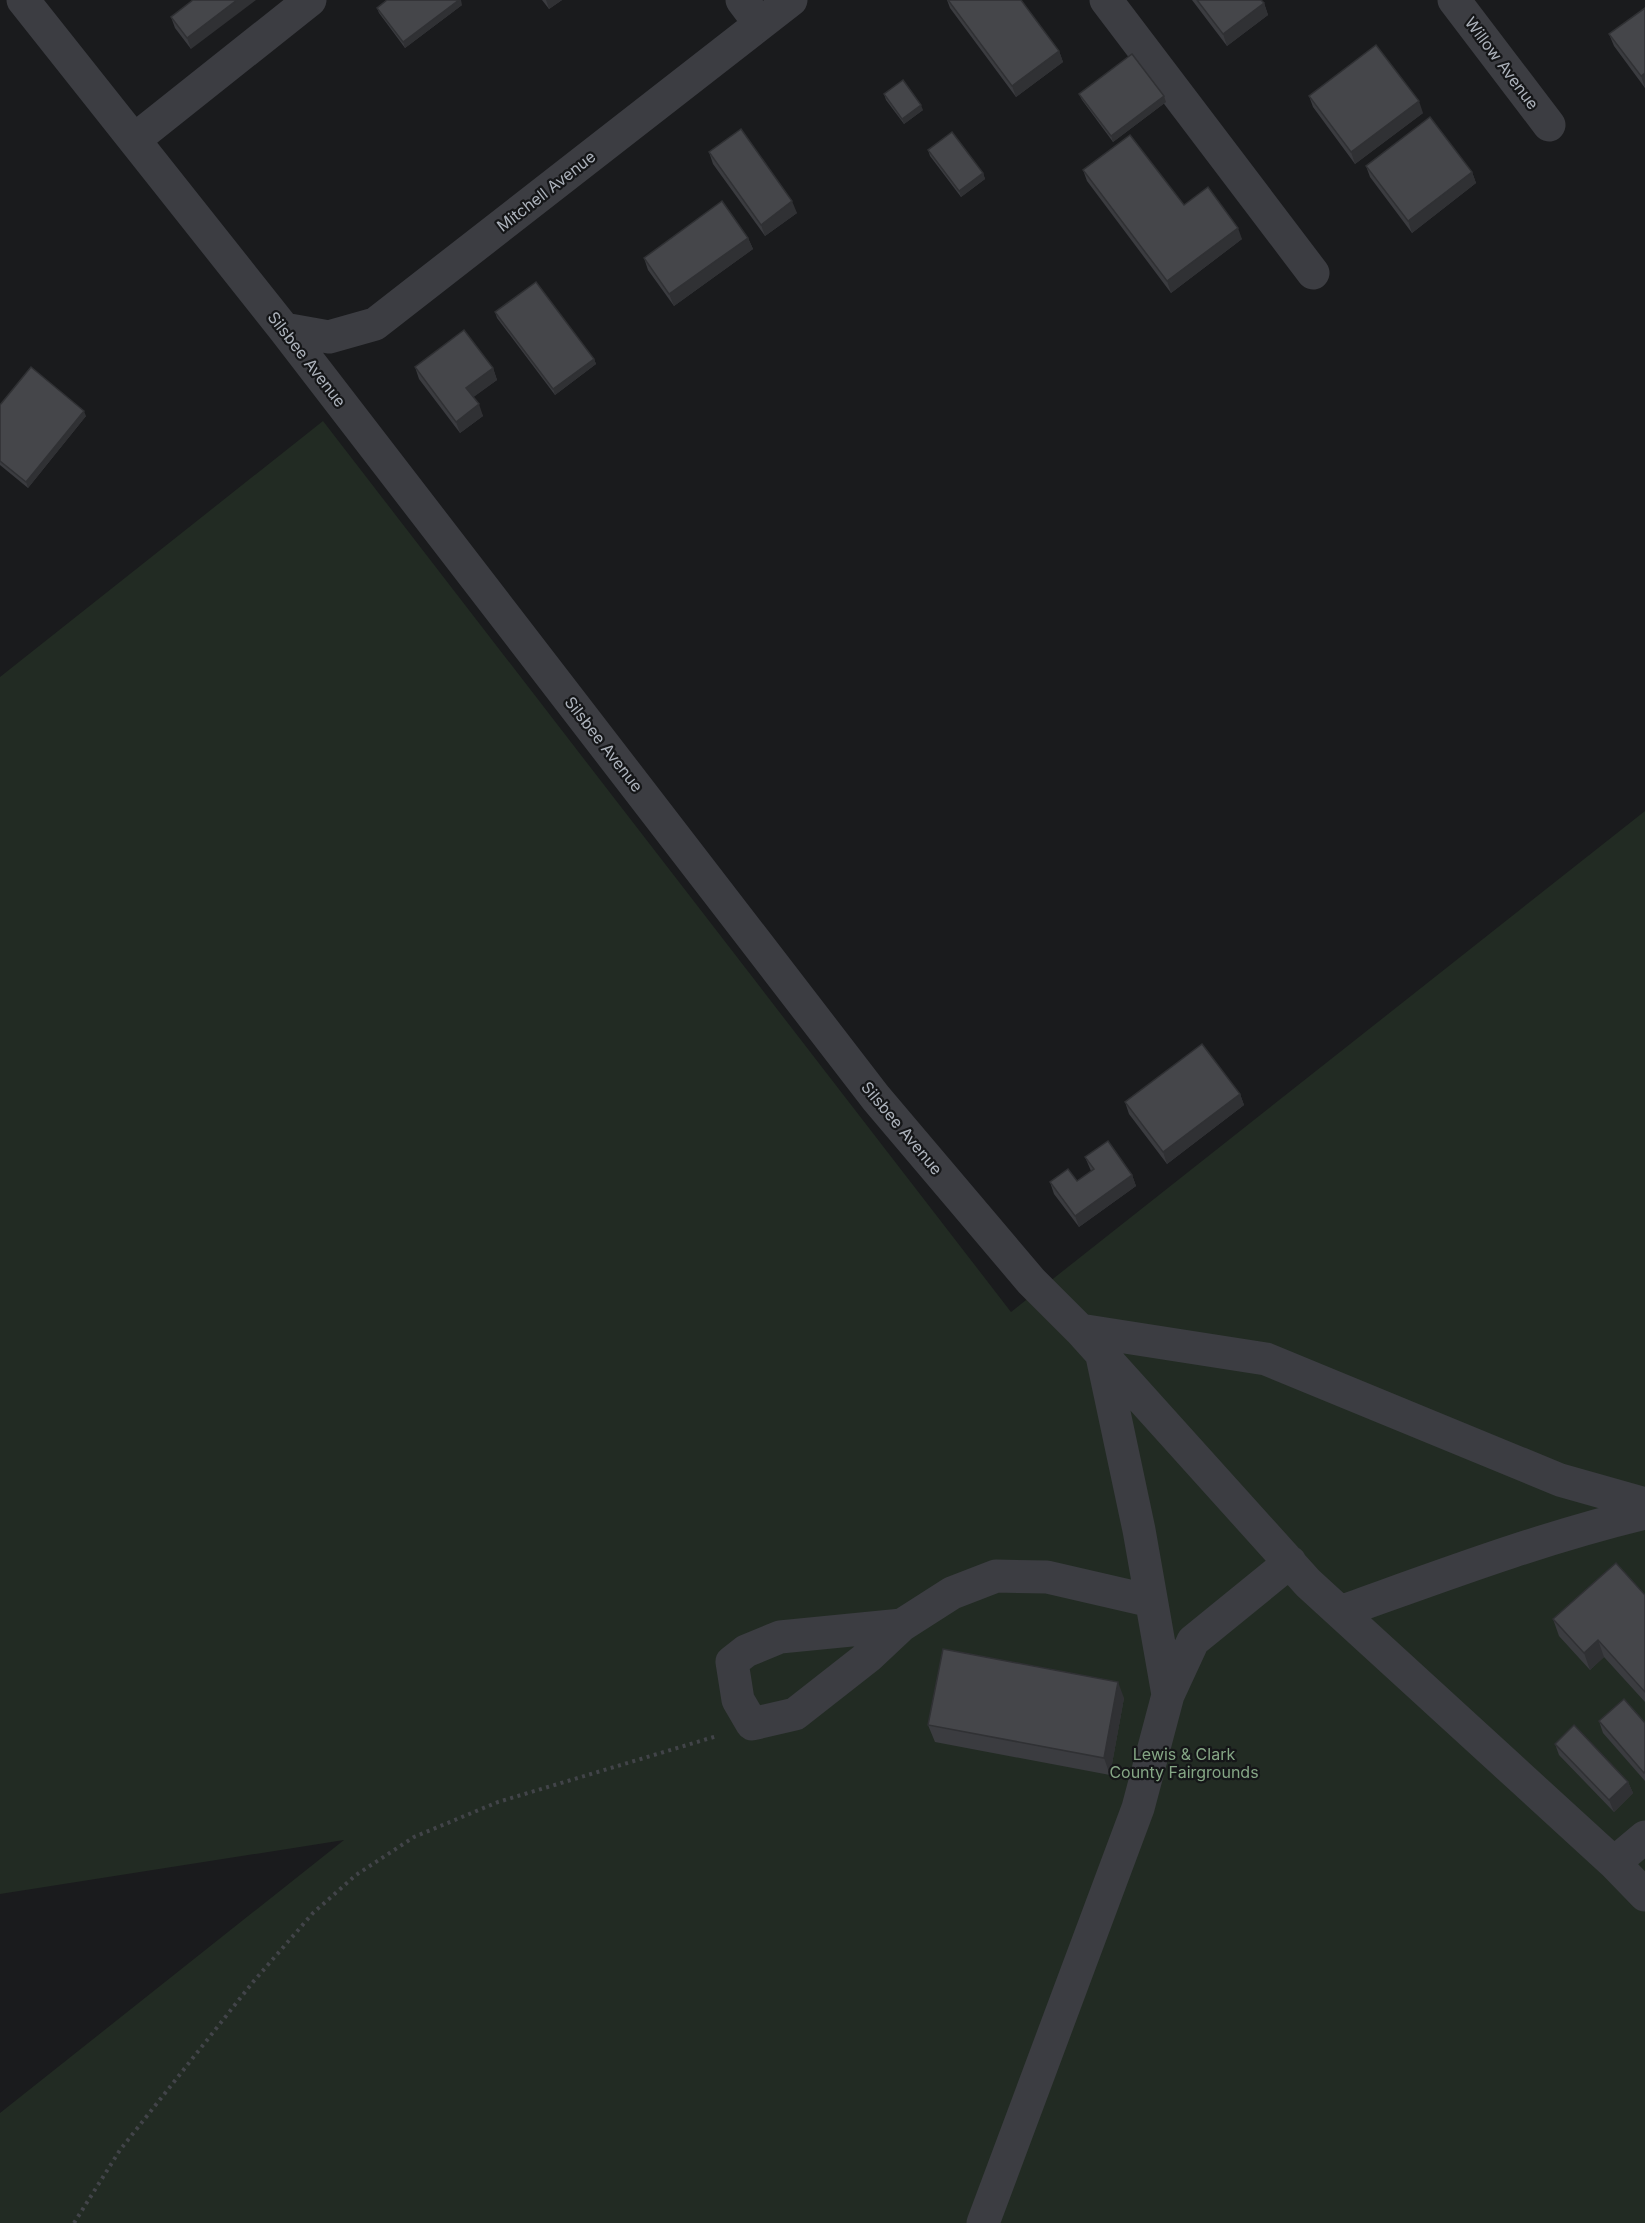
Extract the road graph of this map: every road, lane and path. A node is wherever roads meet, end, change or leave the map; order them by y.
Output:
1 (23, 0) edge
2 (309, 0) edge
3 (791, 0) edge
4 (1106, 0) edge
5 (1454, 0) edge
6 (751, 12) edge
7 (1549, 125) dead end
8 (134, 140) junction
9 (1313, 273) dead end
10 (284, 328) junction
11 (1080, 1330) junction
12 (1102, 1356) junction
13 (1645, 1504) edge
14 (1645, 1513) edge
15 (1290, 1562) junction
16 (1151, 1601) junction
17 (1340, 1612) junction
18 (902, 1625) junction
19 (1168, 1695) junction
20 (752, 1724) junction
21 (1645, 1837) edge
22 (1614, 1863) junction
23 (1645, 1895) edge
24 (74, 2223) edge
25 (984, 2223) edge

1 - 8 street, Silsbee Avenue
2 - 8 street
3 - 6 street, Mitchell Avenue
4 - 9 street
5 - 7 street, Willow Avenue
6 - 10 street, Mitchell Avenue
8 - 10 street, Silsbee Avenue
10 - 11 street, Silsbee Avenue
11 - 12 street, Silsbee Avenue
11 - 13 street
12 - 15 street, Silsbee Avenue
12 - 16 street
14 - 17 street
15 - 17 street, Silsbee Avenue
15 - 19 street
16 - 18 street
16 - 19 street
17 - 22 street, Silsbee Avenue
18 - 20 street
18 - 20 street
19 - 25 street
20 - 24 path
21 - 22 street
22 - 23 street, Silsbee Avenue

